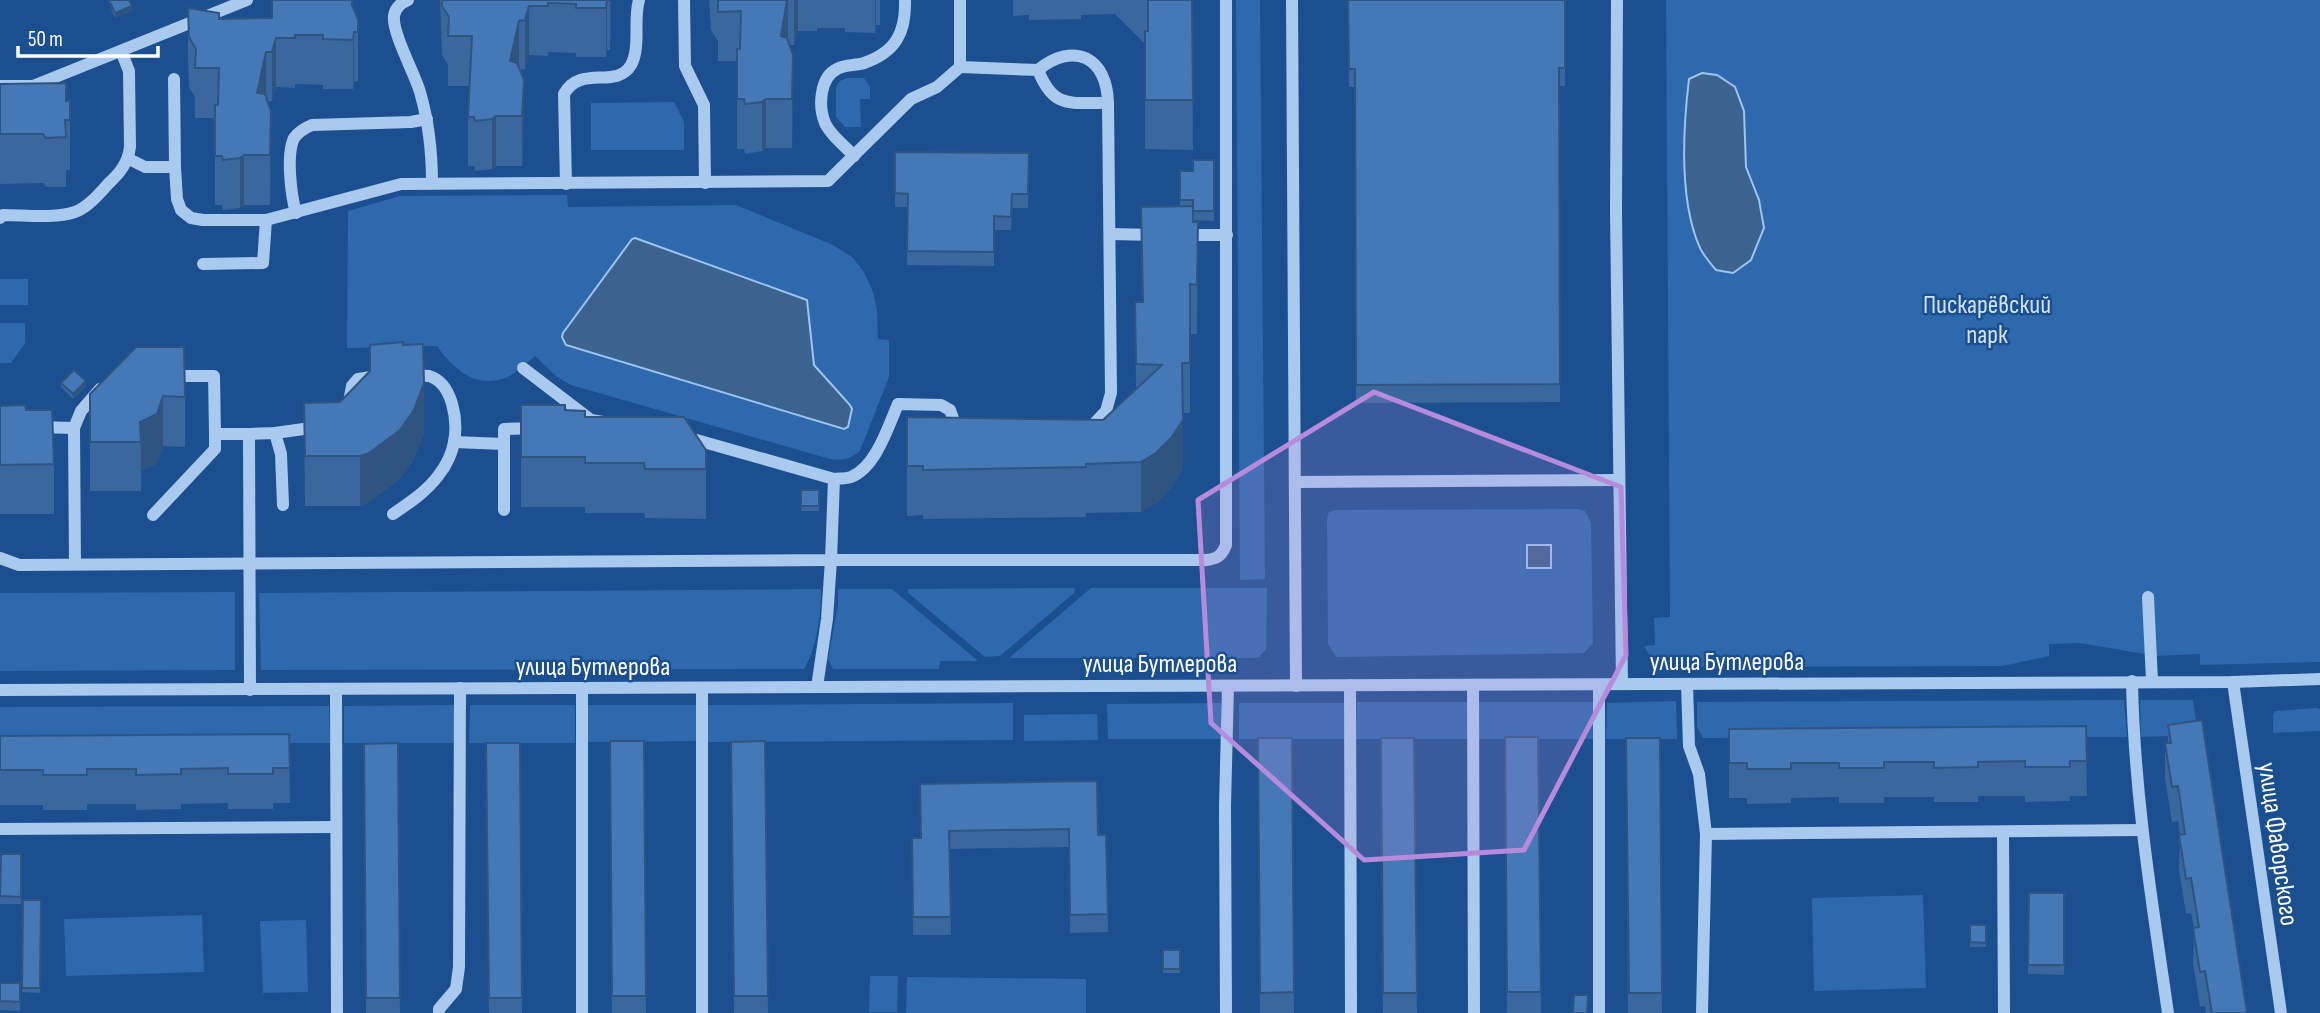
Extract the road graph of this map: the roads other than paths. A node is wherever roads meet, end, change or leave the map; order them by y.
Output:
1 (247, 0) edge
2 (408, 0) edge
3 (639, 0) edge
4 (684, 0) edge
5 (905, 0) edge
6 (960, 0) edge
7 (1226, 0) edge
8 (1292, 0) edge
9 (1617, 0) edge
10 (121, 51) junction
11 (960, 67) junction
12 (1038, 70) junction
13 (174, 79) dead end
14 (0, 86) edge
15 (1108, 103) junction
16 (427, 119) junction
17 (854, 156) junction
18 (129, 159) junction
19 (176, 167) junction
20 (432, 183) junction
21 (705, 183) junction
22 (566, 184) junction
23 (296, 213) junction
24 (0, 218) edge
25 (265, 220) junction
26 (1111, 234) junction
27 (1227, 235) junction
28 (204, 264) dead end
29 (523, 368) dead end
30 (164, 376) edge
31 (114, 380) edge
32 (614, 424) edge
33 (20, 426) edge
34 (74, 428) junction
35 (554, 428) edge
36 (275, 433) junction
37 (249, 434) junction
38 (215, 435) junction
39 (675, 435) edge
40 (1078, 436) edge
41 (971, 441) edge
42 (454, 442) junction
43 (504, 444) junction
44 (834, 479) junction
45 (1618, 480) junction
46 (1297, 482) junction
47 (283, 505) dead end
48 (504, 510) dead end
49 (393, 514) dead end
50 (153, 515) dead end
51 (0, 558) edge
52 (831, 560) junction
53 (75, 563) junction
54 (249, 563) junction
55 (2148, 597) dead end
56 (2320, 679) edge
57 (2132, 681) junction
58 (2152, 681) junction
59 (2233, 682) junction
60 (1622, 684) junction
61 (1687, 684) junction
62 (1296, 685) junction
63 (1350, 685) junction
64 (1473, 685) junction
65 (1599, 685) junction
66 (1228, 686) junction
67 (817, 687) junction
68 (460, 688) junction
69 (702, 688) junction
70 (336, 689) junction
71 (582, 689) junction
72 (0, 690) edge
73 (250, 690) junction
74 (336, 827) junction
75 (0, 829) edge
76 (2141, 830) junction
77 (2003, 832) junction
78 (1706, 834) junction
79 (337, 1013) edge
80 (439, 1013) edge
81 (582, 1013) edge
82 (702, 1013) edge
83 (1226, 1013) edge
84 (1351, 1013) edge
85 (1474, 1013) edge
86 (1599, 1013) edge
87 (1702, 1013) edge
88 (2004, 1013) edge
89 (2168, 1013) edge
90 (2281, 1013) edge

1 - 10 street
2 - 16 street
3 - 22 street
4 - 21 street
5 - 17 street
6 - 11 street
7 - 27 street
8 - 46 street
9 - 45 street
10 - 14 street
10 - 18 street
11 - 12 street
11 - 17 street
12 - 15 street
12 - 15 street
13 - 19 street
15 - 26 street
16 - 20 street
16 - 23 street
17 - 21 street
18 - 19 street
18 - 24 street
19 - 25 street
20 - 22 street
20 - 23 street
21 - 22 street
23 - 25 street
25 - 28 street
26 - 27 street
26 - 40 street
27 - 52 street
29 - 32 street
30 - 38 street
31 - 34 street
33 - 34 street
34 - 53 street
35 - 43 street
36 - 37 street
36 - 42 street
36 - 47 street
37 - 38 street
37 - 54 street
38 - 50 street
39 - 44 street
41 - 44 street
42 - 43 street
42 - 49 street
43 - 48 street
44 - 52 street
45 - 46 street
45 - 60 street
46 - 62 street
51 - 53 street
52 - 54 street
52 - 67 street
53 - 54 street
54 - 73 street
55 - 58 street
56 - 59 street, улица Бутлерова
57 - 58 street, улица Бутлерова
57 - 61 street, улица Бутлерова
57 - 76 street
58 - 59 street, улица Бутлерова
59 - 90 street, улица Фаворского
60 - 61 street, улица Бутлерова
60 - 65 street, улица Бутлерова
61 - 78 street
62 - 63 street, улица Бутлерова
62 - 66 street, улица Бутлерова
63 - 64 street, улица Бутлерова
63 - 84 street
64 - 65 street, улица Бутлерова
64 - 85 street
65 - 86 street
66 - 67 street, улица Бутлерова
66 - 83 street
67 - 69 street, улица Бутлерова
68 - 70 street, улица Бутлерова
68 - 71 street, улица Бутлерова
68 - 80 street
69 - 71 street, улица Бутлерова
69 - 82 street
70 - 73 street, улица Бутлерова
70 - 74 street
71 - 81 street
72 - 73 street, улица Бутлерова
74 - 75 street
74 - 79 street
76 - 77 street
76 - 89 street
77 - 78 street
77 - 88 street
78 - 87 street

